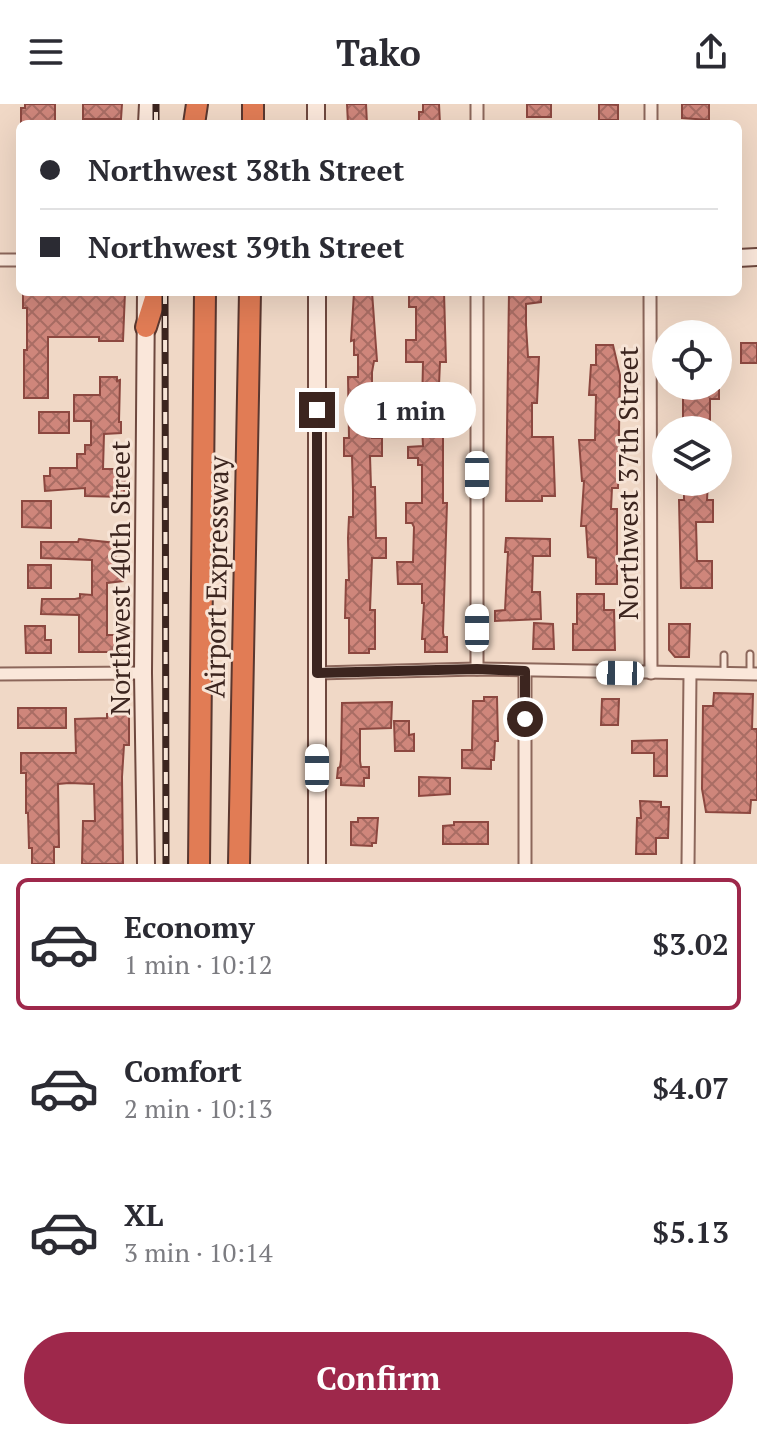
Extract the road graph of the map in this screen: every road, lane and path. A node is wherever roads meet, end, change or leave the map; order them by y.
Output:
1 (146, 296) edge
2 (156, 296) edge
3 (205, 296) edge
4 (250, 296) edge
5 (317, 296) edge
6 (477, 296) edge
7 (650, 296) edge
8 (146, 327) junction
9 (750, 654) dead end
10 (724, 655) dead end
11 (477, 669) junction
12 (525, 671) junction
13 (143, 673) junction
14 (317, 673) junction
15 (651, 673) junction
16 (0, 674) edge
17 (724, 674) junction
18 (754, 674) edge
19 (690, 675) junction
20 (146, 864) edge
21 (199, 864) edge
22 (239, 864) edge
23 (317, 864) edge
24 (525, 864) edge
25 (688, 864) edge

1 - 8 main road, Northwest 40th Street
2 - 8 highway
3 - 21 highway, Airport Expressway
4 - 22 highway, Airport Expressway
5 - 14 main road
6 - 11 street
7 - 15 street, Northwest 37th Street
8 - 13 main road, Northwest 40th Street
9 - 18 lane
10 - 17 lane
11 - 12 street
11 - 14 street
12 - 15 street
12 - 24 street
13 - 16 street
13 - 20 main road, Northwest 40th Street
14 - 23 main road
15 - 19 street
17 - 18 street
17 - 19 street
19 - 25 street

